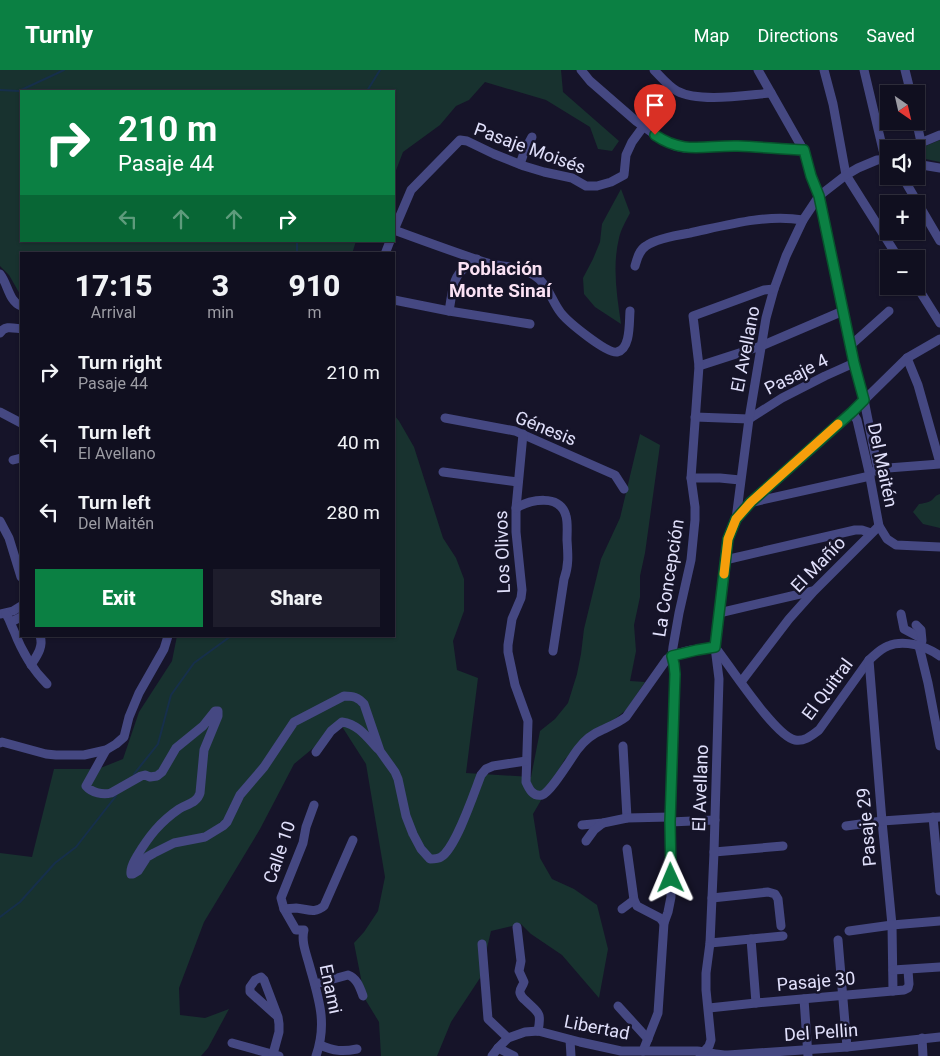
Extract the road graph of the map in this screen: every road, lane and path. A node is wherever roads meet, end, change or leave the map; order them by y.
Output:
1 (581, 70) edge
2 (654, 70) edge
3 (758, 70) edge
4 (824, 70) edge
5 (864, 70) edge
6 (906, 70) edge
7 (909, 85) edge
8 (771, 93) junction
9 (643, 127) junction
10 (940, 135) edge
11 (532, 138) dead end
12 (881, 140) edge
13 (925, 141) edge
14 (804, 150) junction
15 (880, 160) edge
16 (520, 164) junction
17 (925, 166) edge
18 (940, 168) edge
19 (846, 175) junction
20 (907, 185) edge
21 (819, 196) junction
22 (803, 220) junction
23 (395, 228) edge
24 (395, 230) edge
25 (940, 241) edge
26 (893, 250) edge
27 (477, 259) junction
28 (634, 266) dead end
29 (0, 274) edge
30 (774, 289) junction
31 (922, 295) edge
32 (395, 300) edge
33 (20, 306) edge
34 (449, 311) junction
35 (630, 311) dead end
36 (844, 311) junction
37 (889, 311) dead end
38 (940, 323) edge
39 (530, 324) dead end
40 (20, 330) edge
41 (0, 334) edge
42 (940, 339) edge
43 (851, 345) junction
44 (761, 346) junction
45 (907, 358) junction
46 (854, 363) junction
47 (699, 366) junction
48 (864, 400) junction
49 (0, 412) edge
50 (852, 412) junction
51 (695, 417) junction
52 (445, 418) dead end
53 (749, 419) junction
54 (20, 423) edge
55 (523, 434) junction
56 (940, 464) edge
57 (443, 472) dead end
58 (873, 473) junction
59 (691, 478) junction
60 (740, 480) junction
61 (518, 482) junction
62 (624, 489) dead end
63 (751, 502) junction
64 (516, 508) junction
65 (736, 519) junction
66 (0, 521) edge
67 (879, 526) junction
68 (871, 533) junction
69 (940, 547) edge
70 (725, 560) junction
71 (20, 574) edge
72 (814, 591) junction
73 (20, 607) edge
74 (719, 614) junction
75 (901, 614) dead end
76 (3, 616) edge
77 (20, 617) edge
78 (916, 626) dead end
79 (40, 637) edge
80 (168, 637) edge
81 (922, 644) junction
82 (715, 647) junction
83 (553, 651) dead end
84 (672, 656) junction
85 (940, 656) edge
86 (869, 660) junction
87 (31, 666) junction
88 (741, 682) junction
89 (47, 684) dead end
90 (0, 742) edge
91 (622, 746) dead end
92 (940, 746) edge
93 (106, 750) junction
94 (380, 751) junction
95 (316, 752) dead end
96 (526, 761) junction
97 (314, 805) dead end
98 (936, 817) edge
99 (627, 818) junction
100 (670, 819) junction
101 (715, 820) junction
102 (882, 821) junction
103 (603, 823) junction
104 (582, 825) dead end
105 (846, 826) dead end
106 (353, 840) dead end
107 (586, 841) dead end
108 (783, 846) dead end
109 (627, 849) dead end
110 (714, 852) junction
111 (940, 891) edge
112 (712, 898) junction
113 (634, 900) junction
114 (284, 909) junction
115 (622, 909) dead end
116 (940, 921) edge
117 (664, 923) junction
118 (892, 925) junction
119 (781, 926) dead end
120 (517, 927) dead end
121 (304, 930) joint
122 (849, 931) dead end
123 (783, 936) dead end
124 (751, 939) junction
125 (838, 940) dead end
126 (710, 943) junction
127 (482, 944) dead end
128 (940, 967) edge
129 (893, 970) junction
130 (908, 970) junction
131 (314, 984) junction
132 (893, 991) junction
133 (363, 996) dead end
134 (843, 996) junction
135 (804, 999) junction
136 (756, 1003) junction
137 (618, 1006) dead end
138 (708, 1008) junction
139 (278, 1017) dead end
140 (538, 1031) junction
141 (940, 1037) edge
142 (508, 1038) junction
143 (922, 1038) junction
144 (648, 1039) junction
145 (570, 1040) junction
146 (232, 1043) dead end
147 (320, 1045) junction
148 (847, 1047) junction
149 (498, 1048) junction
150 (357, 1049) dead end
151 (643, 1051) junction
152 (808, 1053) edge
153 (702, 1054) edge
154 (276, 1055) edge
155 (316, 1056) edge
156 (492, 1056) edge
157 (514, 1056) edge
158 (571, 1056) edge
159 (922, 1056) edge

1 - 9 street
2 - 8 street
3 - 8 street, Del Maitén
4 - 19 street
5 - 12 street
6 - 7 street
8 - 14 street, Del Maitén
9 - 14 street
9 - 16 street, Pasaje Moisés
10 - 13 street
11 - 16 street
14 - 21 street, Del Maitén
15 - 19 street, El Avellano
16 - 23 street, Pasaje Moisés
17 - 18 street
19 - 21 street, El Avellano
19 - 26 street
20 - 25 street
21 - 22 street, El Avellano
21 - 36 street, Del Maitén
22 - 28 street
22 - 30 street, El Avellano
24 - 27 street
27 - 34 street
27 - 35 street
29 - 33 street
30 - 44 street, El Avellano
30 - 47 street, La Concepción
31 - 38 street
32 - 34 street
34 - 39 street
36 - 43 street, Del Maitén
36 - 44 street
37 - 43 street
40 - 41 street
42 - 45 street, El Avellano
43 - 46 street, Del Maitén
44 - 47 street
44 - 53 street, El Avellano
45 - 48 street, El Avellano
45 - 56 street
46 - 48 street, Del Maitén
46 - 53 street, Pasaje 4
47 - 51 street, La Concepción
48 - 50 street, El Avellano
48 - 58 street, Del Maitén
49 - 54 street
50 - 58 street, Del Maitén
50 - 63 street, El Avellano
51 - 53 street
51 - 59 street, La Concepción
52 - 55 street, Génesis
53 - 60 street, El Avellano
55 - 61 street, Los Olivos
55 - 62 street, Génesis
56 - 58 street
57 - 61 street
58 - 63 street
58 - 67 street, Del Maitén
59 - 60 street
59 - 84 street, La Concepción
60 - 65 street, El Avellano
61 - 64 street, Los Olivos
63 - 65 street, El Avellano
64 - 83 street
64 - 96 street, Los Olivos
65 - 70 street, El Avellano
66 - 71 street
67 - 68 street, El Mañío
67 - 69 street
68 - 70 street
68 - 72 street, El Mañío
70 - 74 street, El Avellano
72 - 74 street
72 - 88 street, El Mañío
73 - 76 street
74 - 82 street, El Avellano
75 - 81 street
76 - 77 street
76 - 87 street
78 - 81 street
79 - 87 street
80 - 93 street
81 - 85 street, El Quitral
81 - 86 street, El Quitral
81 - 92 street
82 - 84 street
82 - 88 street, El Quitral
82 - 101 street, El Avellano
84 - 96 street
84 - 100 street, La Concepción
86 - 88 street, El Quitral
86 - 102 street, Pasaje 29
87 - 89 street
90 - 93 street
91 - 99 street
93 - 94 street
94 - 95 street
94 - 96 street
97 - 114 street, Calle 10
98 - 102 street
98 - 111 street
99 - 100 street
99 - 103 street
100 - 101 street
100 - 117 street, La Concepción
101 - 110 street, El Avellano
102 - 105 street
102 - 118 street, Pasaje 29
103 - 104 street
103 - 107 street
106 - 114 street
108 - 110 street
109 - 113 street
110 - 112 street, El Avellano
112 - 119 street
112 - 126 street, El Avellano
113 - 115 street
113 - 117 street
114 - 121 street, Calle 10
116 - 118 street
117 - 144 street, La Concepción
118 - 122 street
118 - 129 street, Pasaje 29
120 - 140 street
121 - 131 street, Enami
123 - 124 street
124 - 126 street
124 - 136 street
125 - 134 street
126 - 138 street, El Avellano
127 - 142 street
128 - 130 street
129 - 130 street
129 - 132 street, Pasaje 29
130 - 132 street
131 - 133 street
131 - 147 street, Enami
132 - 134 street, Pasaje 30
134 - 135 street, Pasaje 30
134 - 148 street
135 - 136 street, Pasaje 30
135 - 152 street
136 - 138 street, Pasaje 30
137 - 144 street
138 - 153 street, El Avellano
139 - 154 street
140 - 142 street, Libertad
140 - 145 street, Libertad
141 - 143 street, Del Pellin
142 - 149 street, Libertad
143 - 148 street, Del Pellin
143 - 159 street
144 - 151 street, La Concepción
145 - 151 street, Libertad
145 - 158 street
146 - 154 street
147 - 150 street
147 - 155 street, Enami
148 - 152 street, Del Pellin
149 - 156 street, Libertad
149 - 157 street
151 - 153 street, Libertad
152 - 153 street, Del Pellin

